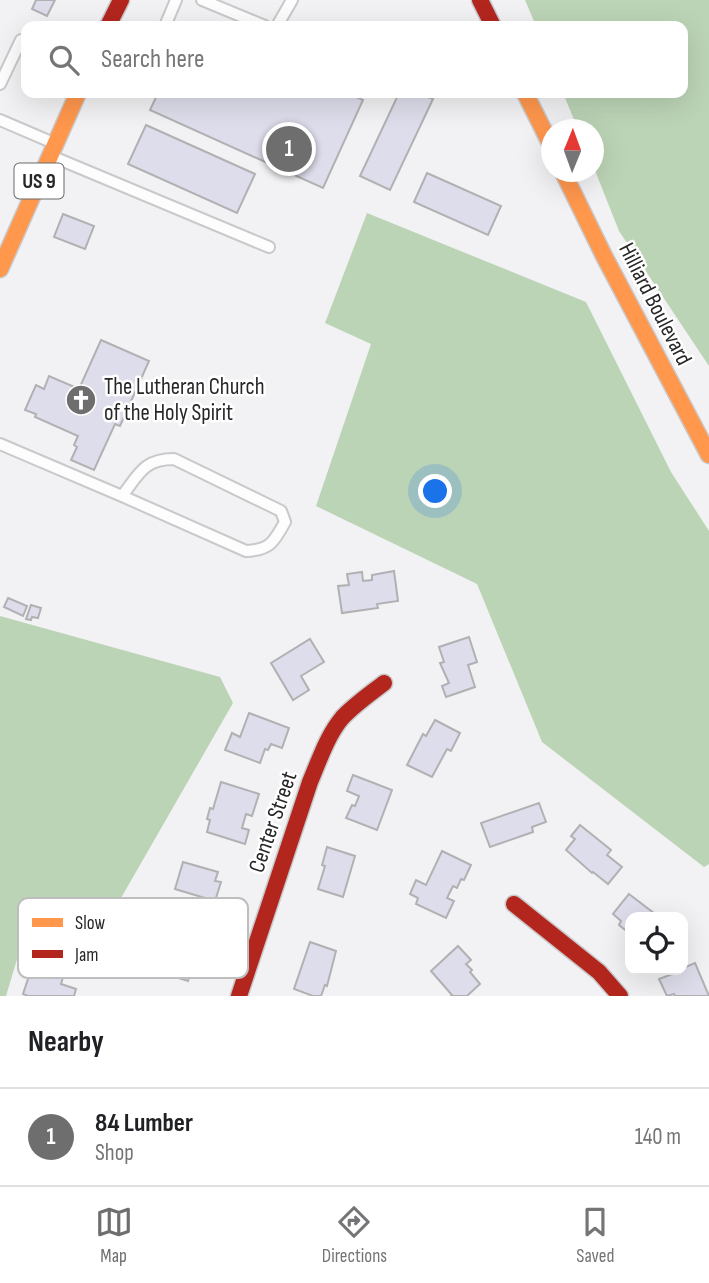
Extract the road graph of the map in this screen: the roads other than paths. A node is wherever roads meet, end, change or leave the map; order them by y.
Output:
1 (121, 0) edge
2 (176, 0) edge
3 (202, 0) edge
4 (292, 0) edge
5 (480, 0) edge
6 (110, 21) edge
7 (167, 21) edge
8 (253, 21) edge
9 (280, 21) edge
10 (490, 21) edge
11 (20, 40) dead end
12 (0, 84) edge
13 (76, 98) edge
14 (527, 98) edge
15 (0, 120) edge
16 (541, 126) edge
17 (53, 149) junction
18 (568, 182) edge
19 (269, 247) dead end
20 (0, 269) edge
21 (0, 444) edge
22 (709, 455) edge
23 (122, 496) junction
24 (384, 683) dead end
25 (514, 904) dead end
26 (248, 969) edge
27 (245, 978) edge
28 (239, 996) edge
29 (620, 996) edge

1 - 6 main road
2 - 7 lane
3 - 8 lane
4 - 9 lane
5 - 10 main road
11 - 12 lane
13 - 17 main road, US 9
14 - 16 main road
15 - 17 lane
17 - 19 lane
17 - 20 main road, US 9
18 - 22 main road, Hilliard Boulevard
21 - 23 lane
23 - 23 lane
24 - 26 main road, Center Street
25 - 29 main road
27 - 28 main road, Center Street

